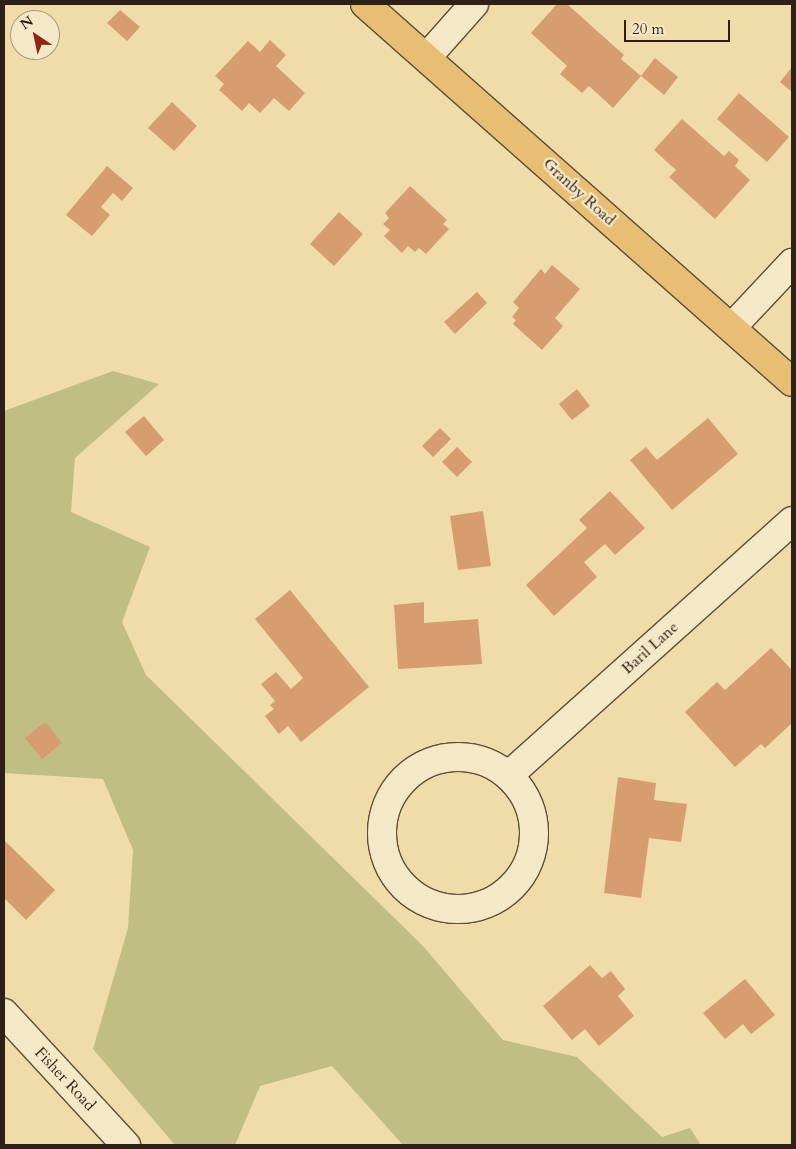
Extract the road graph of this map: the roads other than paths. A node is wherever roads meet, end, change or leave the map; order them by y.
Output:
1 (365, 4) edge
2 (474, 4) edge
3 (427, 57) junction
4 (792, 262) edge
5 (732, 328) junction
6 (792, 382) edge
7 (792, 522) edge
8 (509, 775) junction
9 (4, 1013) edge
10 (126, 1145) edge

1 - 3 main road, Granby Road
2 - 3 street
3 - 5 main road, Granby Road
4 - 5 street
5 - 6 main road, Granby Road
7 - 8 street, Baril Lane
8 - 8 street
9 - 10 street, Fisher Road

